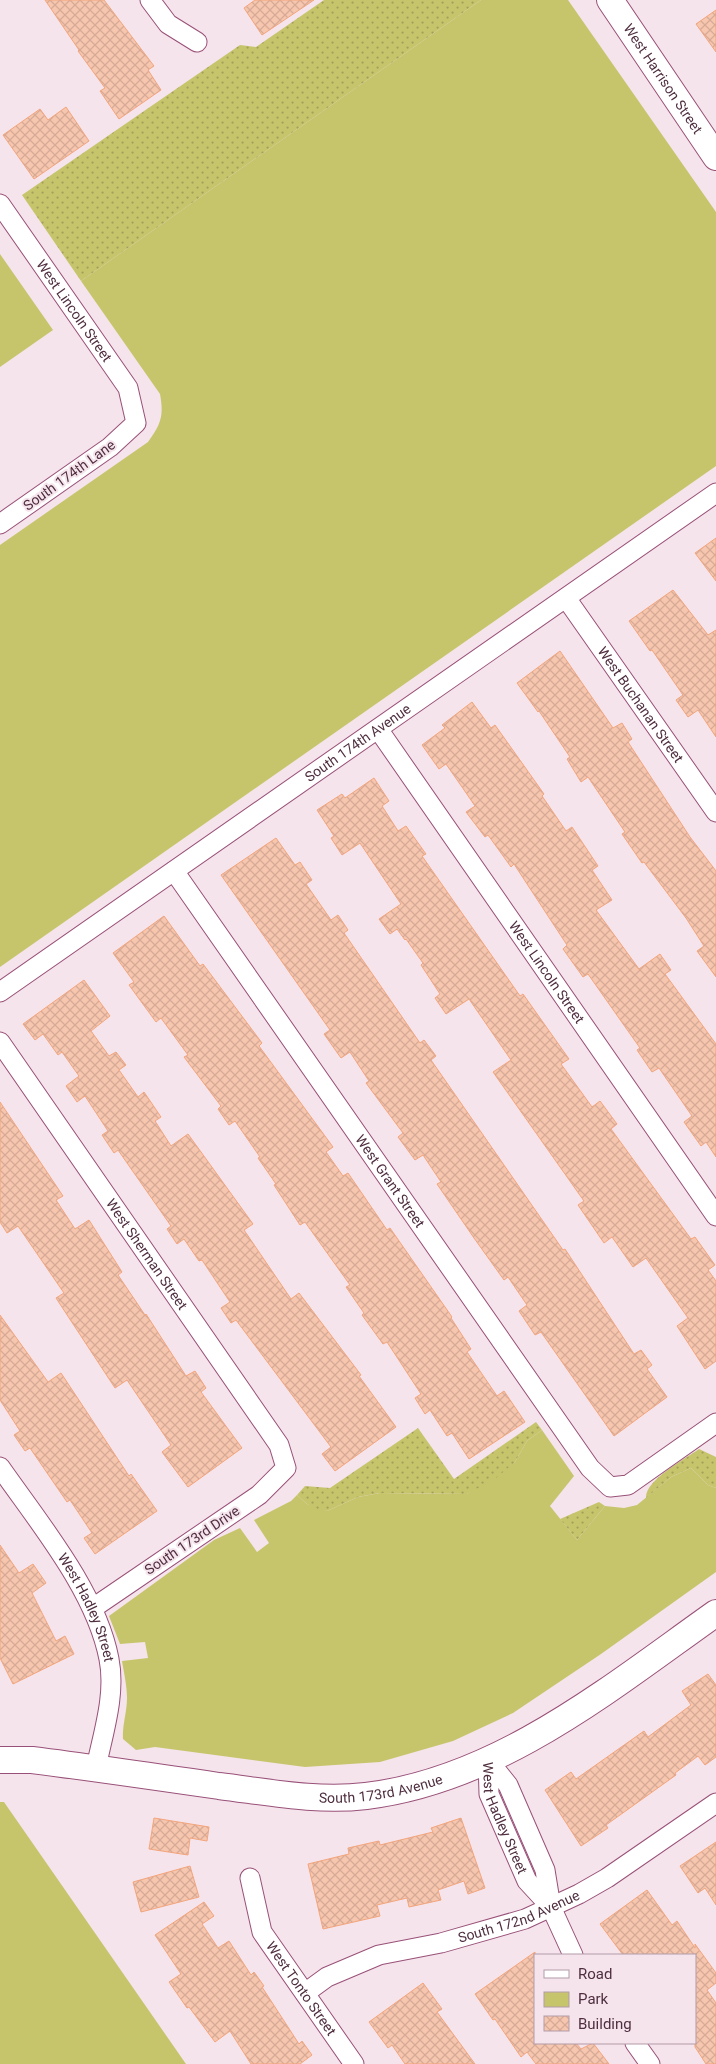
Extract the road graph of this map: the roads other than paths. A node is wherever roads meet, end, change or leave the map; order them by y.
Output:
1 (150, 0) edge
2 (610, 0) edge
3 (197, 42) dead end
4 (716, 157) edge
5 (0, 204) edge
6 (136, 423) joint
7 (716, 493) edge
8 (0, 524) edge
9 (566, 598) junction
10 (378, 729) junction
11 (716, 812) edge
12 (174, 871) junction
13 (0, 992) edge
14 (0, 1042) edge
15 (716, 1216) edge
16 (715, 1427) edge
17 (0, 1467) edge
18 (286, 1468) joint
19 (93, 1608) junction
20 (716, 1612) edge
21 (0, 1760) edge
22 (488, 1760) junction
23 (96, 1768) junction
24 (716, 1803) edge
25 (250, 1878) dead end
26 (551, 1907) junction
27 (573, 1954) edge
28 (305, 1993) junction
29 (636, 2044) edge
30 (354, 2064) edge
31 (650, 2064) edge

1 - 3 street
2 - 4 street, West Harrison Street
5 - 6 street, West Lincoln Street
6 - 8 street, South 174th Lane
7 - 9 street, South 174th Avenue
9 - 10 street, South 174th Avenue
9 - 11 street, West Buchanan Street
10 - 12 street, South 174th Avenue
10 - 15 street, West Lincoln Street
12 - 13 street, South 174th Avenue
12 - 16 street, West Grant Street
14 - 18 street, West Sherman Street
17 - 19 street, West Hadley Street
18 - 19 street, South 173rd Drive
19 - 23 street, West Hadley Street
20 - 22 street, South 173rd Avenue
21 - 23 street, South 173rd Avenue
22 - 23 street, South 173rd Avenue
22 - 26 street, West Hadley Street
24 - 26 street, South 172nd Avenue
25 - 28 street, West Tonto Street
26 - 27 street, West Hadley Street
26 - 28 street, South 172nd Avenue
28 - 30 street, West Tonto Street
29 - 31 street

